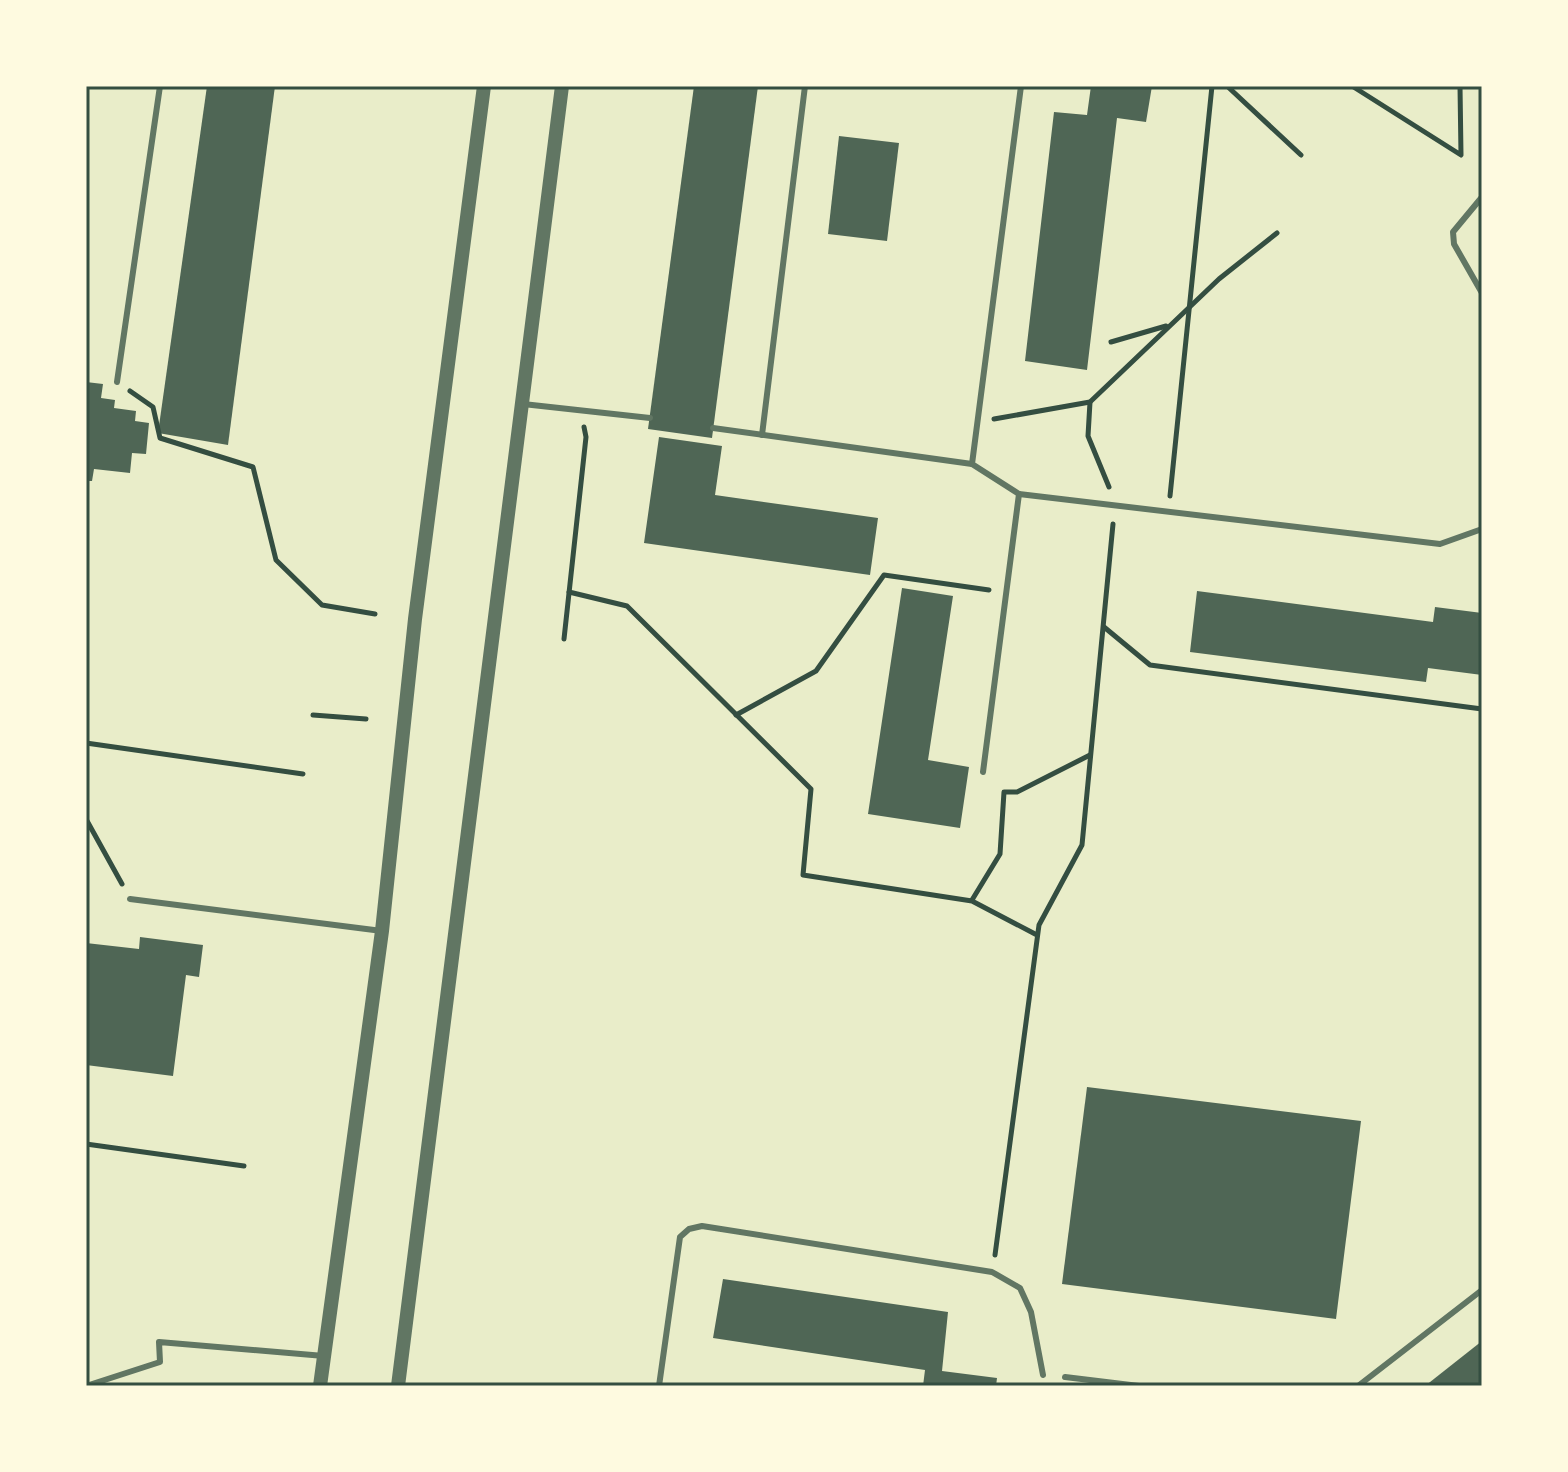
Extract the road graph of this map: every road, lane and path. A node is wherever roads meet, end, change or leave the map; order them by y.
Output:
1 (160, 86) edge
2 (484, 86) edge
3 (562, 86) edge
4 (805, 86) edge
5 (1021, 86) edge
6 (1212, 86) edge
7 (1227, 86) edge
8 (1352, 86) edge
9 (1460, 86) edge
10 (1301, 155) dead end
11 (1482, 197) edge
12 (1277, 233) dead end
13 (1482, 293) edge
14 (1189, 309) junction
15 (1171, 325) junction
16 (1111, 342) dead end
17 (117, 382) joint
18 (1090, 402) junction
19 (519, 404) junction
20 (581, 410) junction
21 (650, 418) dead end
22 (978, 422) junction
23 (713, 428) dead end
24 (762, 435) junction
25 (972, 464) junction
26 (1019, 494) junction
27 (1115, 507) junction
28 (1168, 513) junction
29 (1482, 529) edge
30 (569, 592) junction
31 (1006, 593) junction
32 (375, 614) dead end
33 (1103, 626) junction
34 (564, 639) dead end
35 (1482, 709) edge
36 (313, 715) dead end
37 (736, 715) junction
38 (366, 719) dead end
39 (86, 743) edge
40 (1090, 755) junction
41 (983, 772) dead end
42 (303, 774) dead end
43 (86, 819) edge
44 (130, 899) joint
45 (972, 901) junction
46 (382, 931) junction
47 (1037, 935) junction
48 (86, 1144) edge
49 (244, 1166) dead end
50 (992, 1272) junction
51 (1482, 1290) edge
52 (324, 1356) junction
53 (1043, 1375) dead end
54 (1065, 1377) dead end
55 (86, 1386) edge
56 (320, 1386) edge
57 (398, 1386) edge
58 (659, 1386) edge
59 (1139, 1386) edge
60 (1358, 1386) edge

1 - 17 lane
2 - 46 street
3 - 19 street
4 - 24 lane
5 - 22 lane
6 - 14 path
7 - 10 path
8 - 9 path
11 - 13 lane
12 - 14 path
14 - 15 path
14 - 28 path
15 - 16 path
15 - 18 path
17 - 32 path
18 - 22 path
18 - 27 path
19 - 20 lane
19 - 57 street
20 - 21 lane
20 - 30 path
22 - 25 lane
23 - 24 lane
24 - 25 lane
25 - 26 lane
26 - 27 lane
26 - 31 lane
27 - 28 lane
27 - 33 path
28 - 29 lane
30 - 34 path
30 - 37 path
31 - 37 path
31 - 41 lane
33 - 35 path
33 - 40 path
36 - 38 path
37 - 45 path
39 - 42 path
40 - 45 path
40 - 47 path
43 - 44 path
44 - 46 lane
45 - 47 path
46 - 52 street
47 - 50 path
48 - 49 path
50 - 53 lane
50 - 58 lane
51 - 60 lane
52 - 55 lane
52 - 56 street
54 - 59 lane

